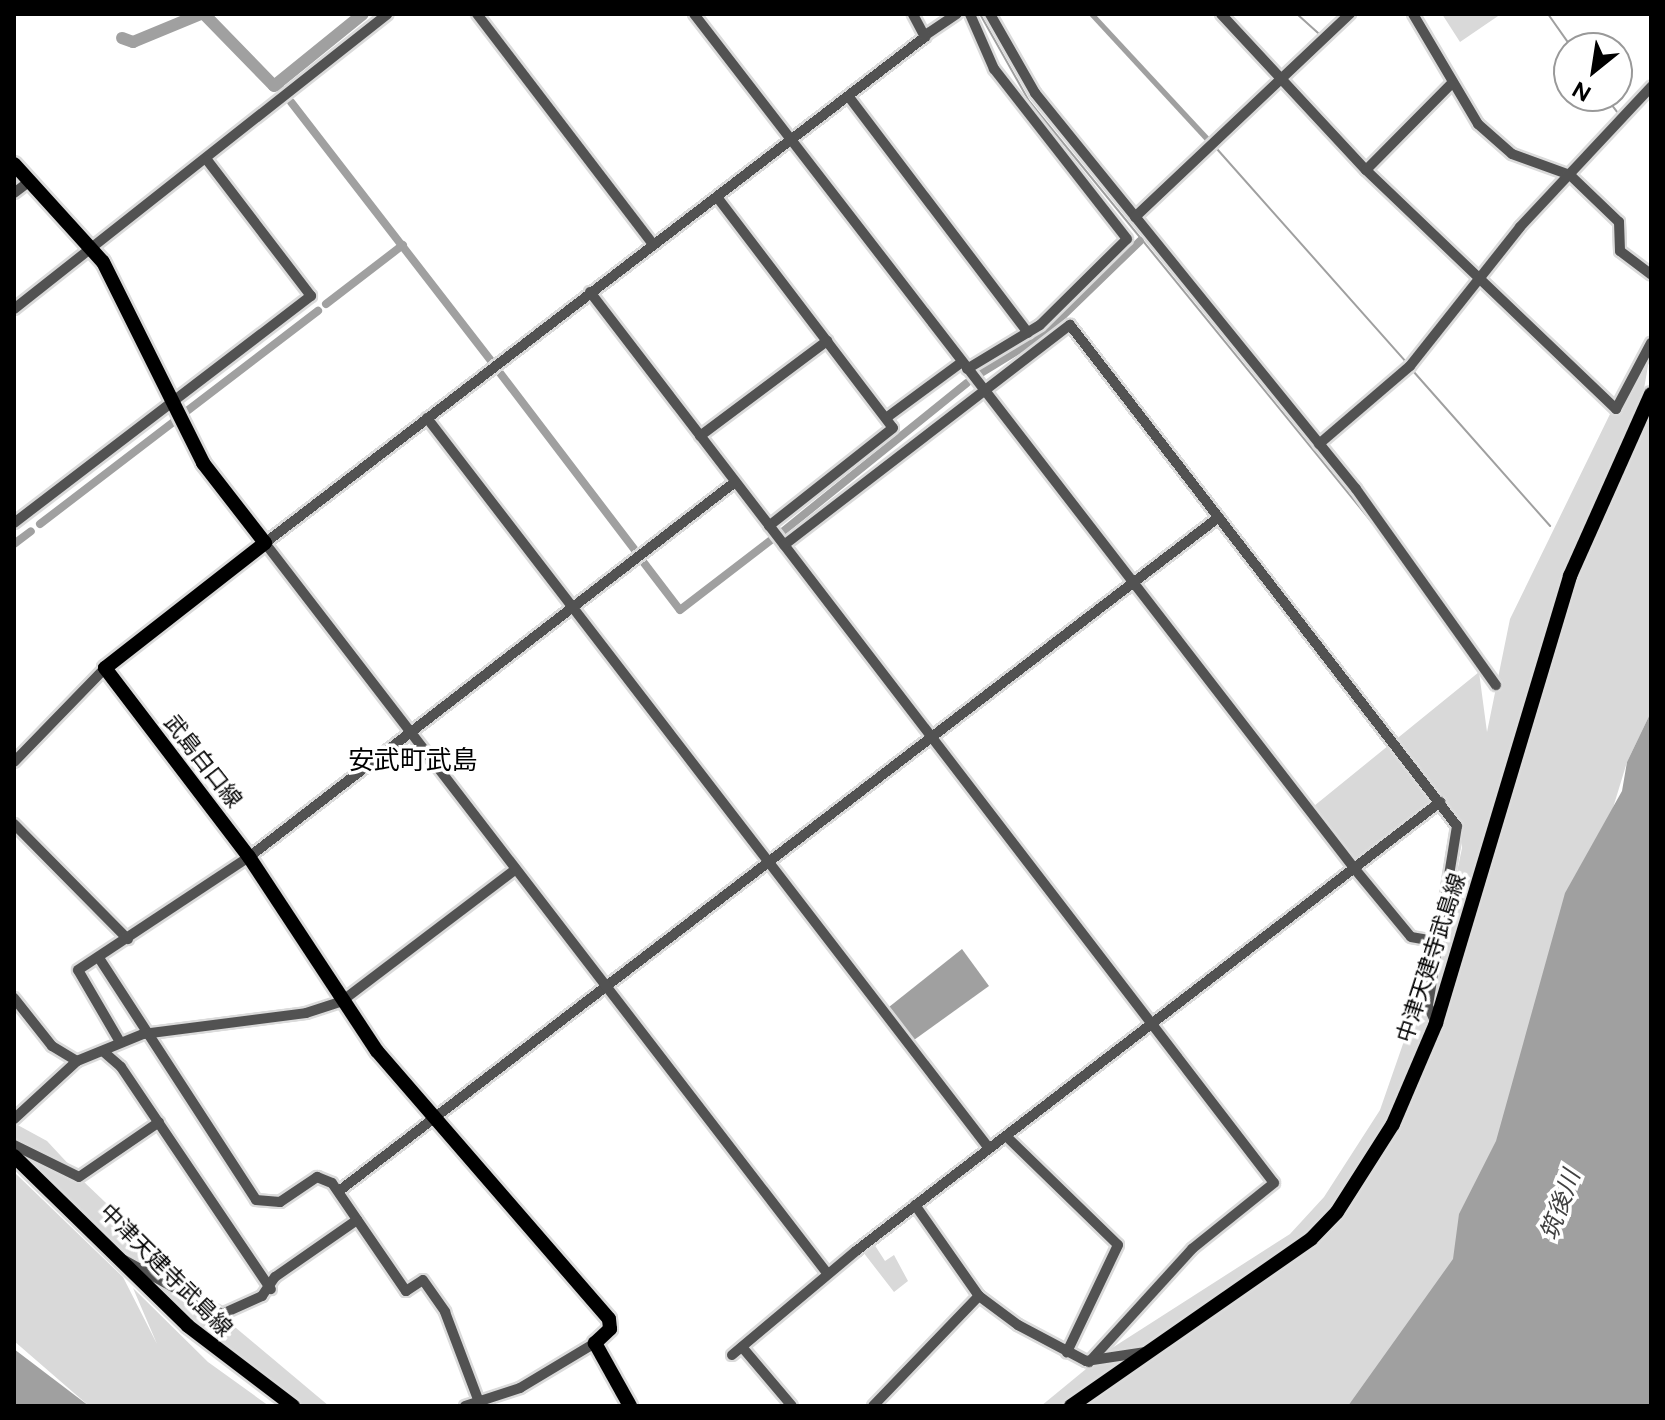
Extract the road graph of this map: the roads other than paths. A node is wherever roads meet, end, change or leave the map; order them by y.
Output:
1 (388, 14) edge
2 (477, 14) edge
3 (694, 14) edge
4 (913, 14) edge
5 (957, 14) edge
6 (970, 14) edge
7 (990, 14) edge
8 (1221, 14) edge
9 (1350, 14) edge
10 (1413, 14) edge
11 (927, 34) junction
12 (1283, 83) junction
13 (1450, 85) junction
14 (1651, 87) edge
15 (849, 97) junction
16 (792, 141) junction
17 (207, 160) junction
18 (14, 164) edge
19 (1366, 170) junction
20 (1570, 175) junction
21 (30, 181) junction
22 (14, 193) edge
23 (717, 197) junction
24 (1135, 217) junction
25 (653, 244) junction
26 (93, 248) junction
27 (1651, 274) edge
28 (1481, 280) junction
29 (590, 292) junction
30 (14, 309) edge
31 (1028, 333) junction
32 (827, 341) junction
33 (1651, 343) edge
34 (965, 366) junction
35 (984, 391) junction
36 (1651, 394) edge
37 (173, 401) junction
38 (427, 418) junction
39 (886, 418) junction
40 (700, 436) junction
41 (1319, 444) junction
42 (735, 482) junction
43 (1219, 517) junction
44 (14, 523) edge
45 (769, 526) junction
46 (265, 543) junction
47 (784, 545) junction
48 (1135, 585) junction
49 (573, 607) junction
50 (105, 668) junction
51 (1496, 685) dead end
52 (410, 733) junction
53 (934, 737) junction
54 (14, 762) edge
55 (1440, 802) junction
56 (14, 824) edge
57 (249, 857) junction
58 (768, 865) junction
59 (1354, 868) junction
60 (516, 869) junction
61 (128, 939) junction
62 (1440, 942) junction
63 (99, 958) junction
64 (607, 990) junction
65 (14, 998) edge
66 (342, 1001) junction
67 (1152, 1022) junction
68 (1436, 1023) junction
69 (151, 1032) junction
70 (120, 1042) junction
71 (105, 1053) junction
72 (77, 1061) junction
73 (14, 1119) edge
74 (436, 1121) junction
75 (159, 1122) junction
76 (1006, 1136) junction
77 (14, 1145) edge
78 (988, 1147) junction
79 (14, 1156) edge
80 (339, 1191) junction
81 (915, 1205) junction
82 (357, 1220) junction
83 (122, 1259) junction
84 (827, 1273) junction
85 (271, 1289) junction
86 (979, 1296) junction
87 (595, 1343) junction
88 (742, 1347) junction
89 (1152, 1351) junction
90 (1067, 1352) junction
91 (732, 1355) dead end
92 (1089, 1362) junction
93 (479, 1402) junction
94 (293, 1406) edge
95 (465, 1406) edge
96 (630, 1406) edge
97 (792, 1406) edge
98 (873, 1406) edge
99 (1071, 1406) edge

1 - 17 street
2 - 25 street
3 - 16 street
4 - 11 street
5 - 11 street
6 - 31 street
7 - 24 street
8 - 12 street
9 - 12 street
10 - 13 street
11 - 15 street
12 - 19 street
12 - 24 street
13 - 19 street
13 - 20 street
14 - 20 street
15 - 16 street
15 - 31 street
16 - 23 street
16 - 34 street
17 - 26 street
17 - 37 street
18 - 21 main road
19 - 28 street
20 - 27 street
20 - 28 street
21 - 22 street
21 - 26 main road
23 - 25 street
23 - 32 street
24 - 41 street
25 - 29 street
26 - 30 street
26 - 37 main road
28 - 33 street
28 - 41 street
29 - 38 street
29 - 40 street
31 - 34 street
32 - 39 street
32 - 40 street
34 - 35 street
34 - 39 street
35 - 43 street
35 - 47 street
35 - 48 street
36 - 68 main road, 中津天建寺武島線
37 - 44 street
37 - 46 main road
38 - 46 street
38 - 49 street
39 - 45 street
40 - 42 street
41 - 51 street
42 - 45 street
42 - 49 street
43 - 48 street
43 - 55 street
45 - 47 street
46 - 50 main road
46 - 52 street
47 - 53 street
48 - 53 street
48 - 59 street
49 - 52 street
49 - 58 street
50 - 54 street
50 - 57 main road, 武島白口線
52 - 57 street
52 - 60 street
53 - 58 street
53 - 67 street
55 - 59 street
55 - 62 street
56 - 61 street
57 - 61 street
57 - 66 main road, 武島白口線
58 - 64 street
58 - 78 street
59 - 62 street
59 - 67 street
60 - 64 street
60 - 66 street
61 - 63 street
62 - 68 street
63 - 69 street
63 - 70 street
64 - 74 street
64 - 84 street
65 - 72 street
66 - 69 street
66 - 74 main road, 武島白口線
67 - 76 street
67 - 92 street
68 - 89 main road, 中津天建寺武島線
69 - 70 street
69 - 80 street
70 - 71 street
71 - 72 street
71 - 75 street
72 - 73 street
74 - 80 street
74 - 87 main road, 武島白口線
75 - 77 street
75 - 85 street
76 - 78 street
76 - 90 street
78 - 81 street
79 - 83 main road, 中津天建寺武島線
80 - 82 street
81 - 84 street
81 - 86 street
82 - 85 street
82 - 93 street
83 - 85 street
83 - 94 main road, 中津天建寺武島線
84 - 88 street
86 - 90 street
86 - 98 street
87 - 93 street
87 - 96 main road
88 - 91 street
88 - 97 street
89 - 92 street
89 - 99 main road, 中津天建寺武島線
90 - 92 street
93 - 95 street

